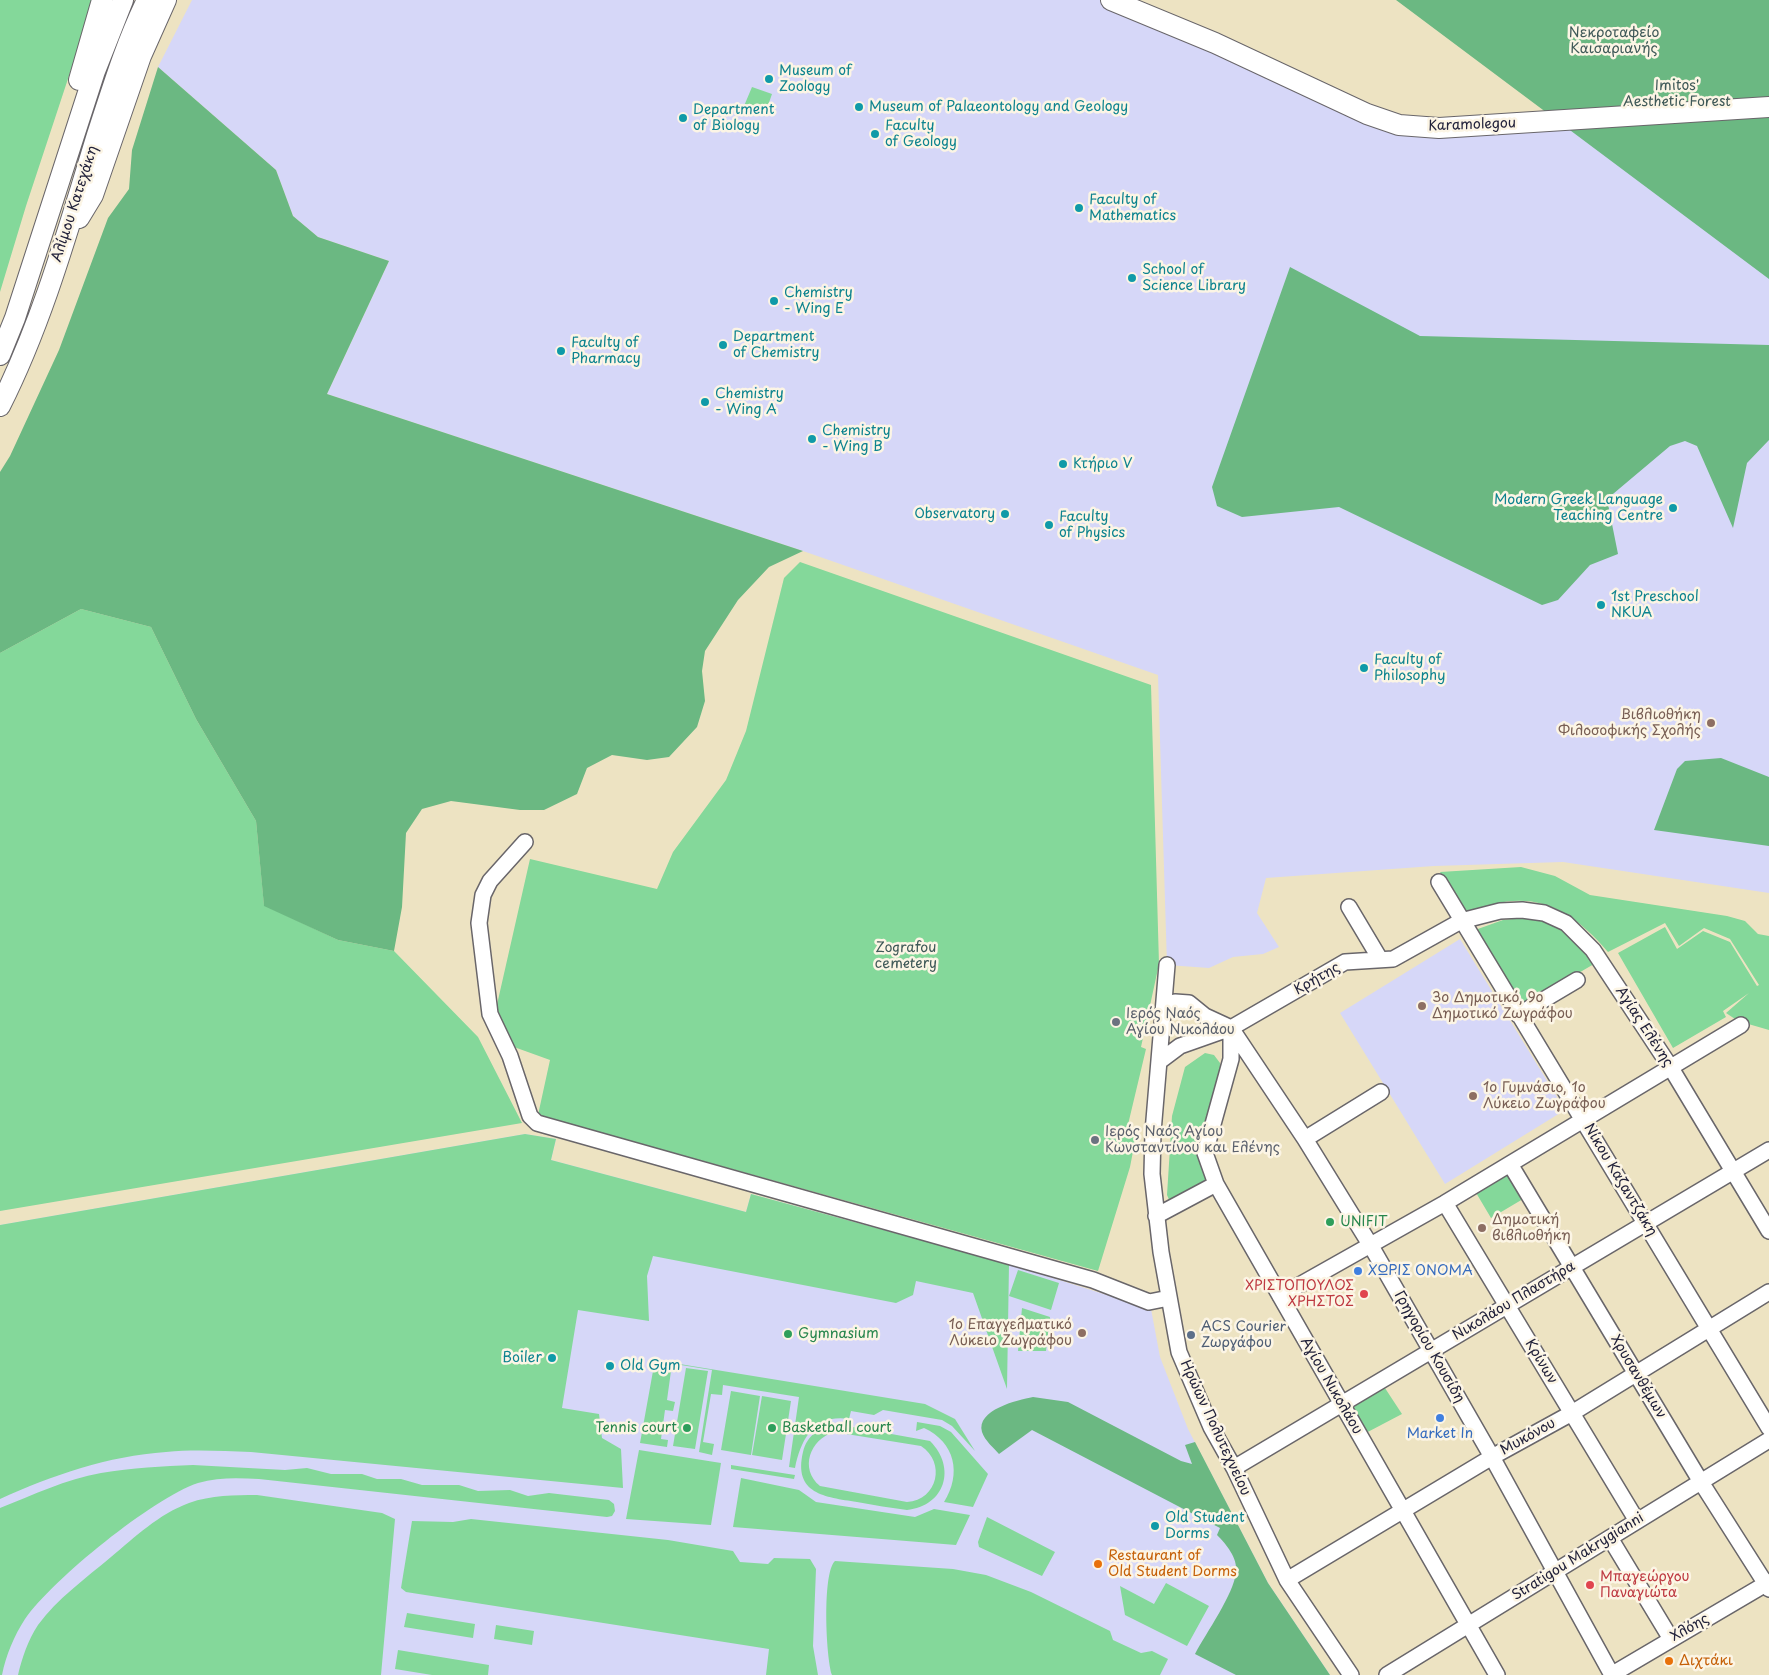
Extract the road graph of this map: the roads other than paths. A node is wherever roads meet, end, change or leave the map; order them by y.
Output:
1 (102, 0) edge
2 (123, 0) edge
3 (147, 0) edge
4 (166, 0) edge
5 (1111, 0) edge
6 (1769, 107) edge
7 (62, 177) junction
8 (62, 246) junction
9 (0, 355) edge
10 (0, 406) edge
11 (525, 842) dead end
12 (1439, 882) dead end
13 (1349, 907) dead end
14 (1461, 921) junction
15 (1380, 960) junction
16 (1168, 965) dead end
17 (1577, 980) dead end
18 (1164, 1005) junction
19 (1518, 1015) junction
20 (1741, 1025) dead end
21 (1231, 1028) junction
22 (1160, 1061) junction
23 (1670, 1068) junction
24 (1381, 1092) dead end
25 (1583, 1120) junction
26 (1305, 1139) junction
27 (1769, 1150) edge
28 (1510, 1164) junction
29 (1733, 1171) junction
30 (1216, 1184) junction
31 (1445, 1203) junction
32 (1156, 1216) junction
33 (1646, 1223) junction
34 (1769, 1231) edge
35 (1371, 1246) junction
36 (1571, 1268) junction
37 (1769, 1292) edge
38 (1280, 1296) junction
39 (1169, 1298) junction
40 (1507, 1306) junction
41 (1709, 1328) junction
42 (1431, 1351) junction
43 (1636, 1373) junction
44 (1343, 1406) junction
45 (1572, 1413) junction
46 (1769, 1428) edge
47 (1769, 1440) edge
48 (1492, 1457) junction
49 (1234, 1468) junction
50 (1701, 1482) junction
51 (1403, 1512) junction
52 (1637, 1521) junction
53 (1610, 1538) junction
54 (1556, 1571) junction
55 (1287, 1580) junction
56 (1768, 1585) edge
57 (1468, 1625) junction
58 (1671, 1639) junction
59 (1351, 1675) edge
60 (1387, 1675) edge
61 (1497, 1675) edge
62 (1612, 1675) edge

1 - 7 main road
2 - 7 main road, Αλίμου Κατεχάκη
3 - 8 main road, Αλίμου Κατεχάκη
4 - 8 main road
5 - 6 main road, Karamolegou
7 - 9 main road, Αλίμου Κατεχάκη
8 - 10 main road, Αλίμου Κατεχάκη
11 - 39 street
12 - 14 street, Νίκου Καζαντζάκη
13 - 15 street
14 - 15 street, Κρήτης
14 - 19 street, Νίκου Καζαντζάκη
14 - 23 street, Αγίας Ελένης
15 - 21 street, Κρήτης
16 - 18 street, Ηρώων Πολυτεχνείου
17 - 19 street
18 - 21 street
18 - 22 street, Ηρώων Πολυτεχνείου
19 - 25 street, Νίκου Καζαντζάκη
20 - 23 street
21 - 22 street
21 - 26 street, Γρηγορίου Κουσίδη
21 - 30 street, Αγίου Νικολάου
22 - 32 street, Ηρώων Πολυτεχνείου
23 - 25 street
23 - 29 street, Αγίας Ελένης
24 - 26 street
25 - 28 street
25 - 33 street, Νίκου Καζαντζάκη
26 - 35 street, Γρηγορίου Κουσίδη
27 - 29 street, Νικολάου Πλαστήρα
28 - 31 street
28 - 36 street, Χρυσανθέμων
29 - 33 street, Νικολάου Πλαστήρα
29 - 34 street, Αγίας Ελένης
30 - 32 street
30 - 38 street, Αγίου Νικολάου
31 - 35 street
31 - 40 street, Κρίνων
32 - 39 street, Ηρώων Πολυτεχνείου
33 - 36 street, Νικολάου Πλαστήρα
33 - 41 street, Νίκου Καζαντζάκη
35 - 38 street
35 - 42 street, Γρηγορίου Κουσίδη
36 - 40 street, Νικολάου Πλαστήρα
36 - 43 street, Χρυσανθέμων
37 - 41 street, Μυκόνου
38 - 44 street, Αγίου Νικολάου
39 - 49 street, Ηρώων Πολυτεχνείου
40 - 42 street, Νικολάου Πλαστήρα
40 - 45 street, Κρίνων
41 - 43 street, Μυκόνου
41 - 46 street, Νίκου Καζαντζάκη
42 - 44 street, Νικολάου Πλαστήρα
42 - 48 street, Γρηγορίου Κουσίδη
43 - 45 street, Μυκόνου
43 - 50 street, Χρυσανθέμων
44 - 49 street, Νικολάου Πλαστήρα
44 - 51 street, Αγίου Νικολάου
45 - 48 street, Μυκόνου
45 - 52 street, Κρίνων
47 - 50 street, Stratigou Makrygianni
48 - 51 street, Μυκόνου
48 - 54 street, Γρηγορίου Κουσίδη
49 - 55 street, Ηρώων Πολυτεχνείου
50 - 52 street, Stratigou Makrygianni
50 - 56 street, Χρυσανθέμων
51 - 55 street, Μυκόνου
51 - 57 street, Αγίου Νικολάου
52 - 53 street, Stratigou Makrygianni
53 - 54 street, Stratigou Makrygianni
53 - 58 street
54 - 57 street, Stratigou Makrygianni
54 - 62 street, Γρηγορίου Κουσίδη
55 - 59 street, Ηρώων Πολυτεχνείου
56 - 58 street, Χλόης
57 - 60 street, Stratigou Makrygianni
57 - 61 street, Αγίου Νικολάου
58 - 62 street, Χλόης

